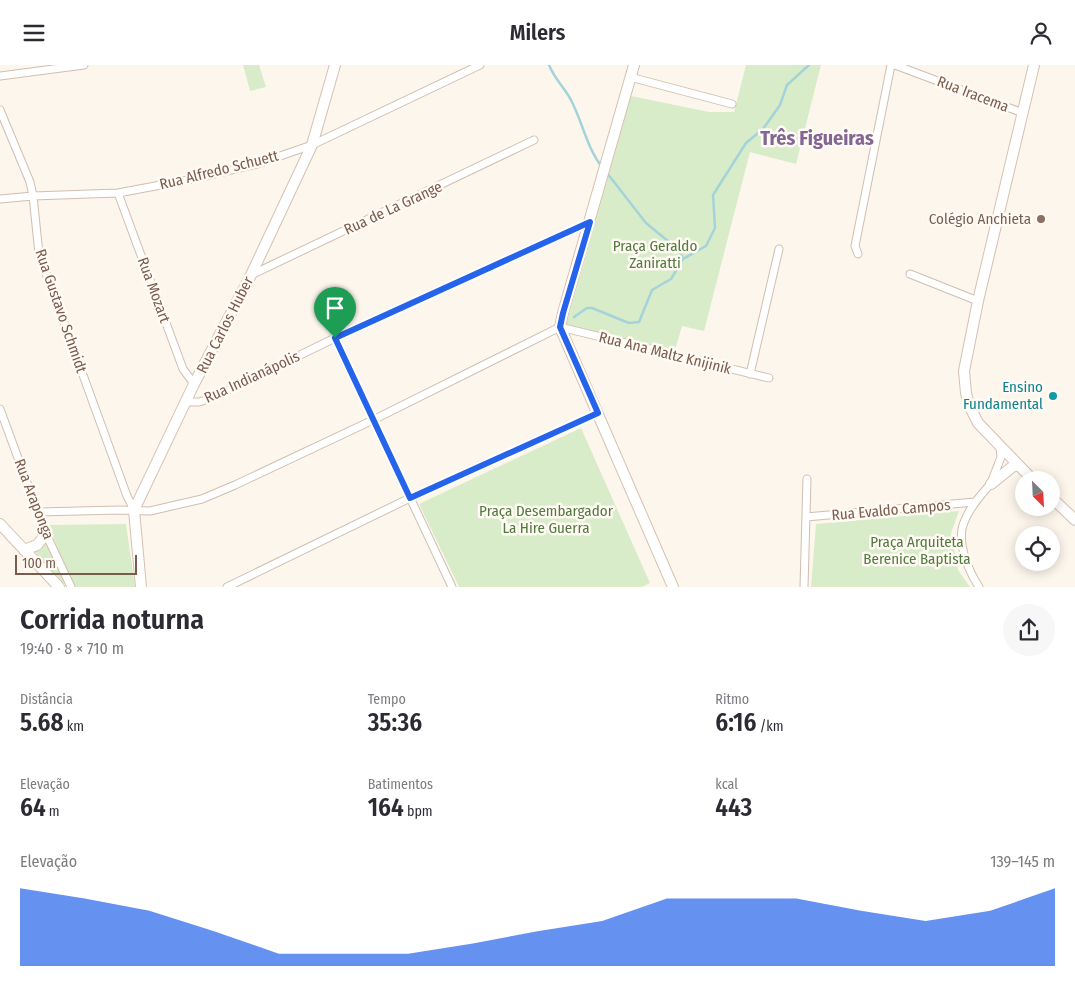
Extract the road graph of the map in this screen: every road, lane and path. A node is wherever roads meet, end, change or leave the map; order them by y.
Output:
1 (84, 65) edge
2 (336, 65) edge
3 (480, 65) edge
4 (634, 65) edge
5 (891, 65) edge
6 (895, 65) edge
7 (1034, 65) edge
8 (0, 76) edge
9 (630, 77) junction
10 (732, 104) dead end
11 (0, 110) edge
12 (1023, 113) junction
13 (534, 140) dead end
14 (312, 145) junction
15 (118, 193) junction
16 (33, 195) junction
17 (0, 199) edge
18 (590, 222) junction
19 (779, 249) dead end
20 (858, 254) dead end
21 (910, 274) dead end
22 (251, 275) junction
23 (978, 301) junction
24 (560, 327) junction
25 (335, 338) junction
26 (750, 373) junction
27 (769, 379) dead end
28 (194, 384) junction
29 (185, 402) junction
30 (0, 409) edge
31 (598, 413) junction
32 (373, 420) junction
33 (1000, 446) junction
34 (1008, 455) junction
35 (1018, 465) junction
36 (1024, 471) edge
37 (807, 479) dead end
38 (991, 484) junction
39 (410, 498) junction
40 (975, 502) junction
41 (1060, 506) edge
42 (134, 510) junction
43 (38, 512) junction
44 (806, 517) junction
45 (1075, 521) edge
46 (0, 524) edge
47 (46, 534) junction
48 (24, 550) junction
49 (58, 587) edge
50 (72, 587) edge
51 (141, 587) edge
52 (227, 587) edge
53 (452, 587) edge
54 (672, 587) edge
55 (804, 587) edge
56 (979, 587) edge

1 - 8 street
2 - 14 street, Rua Carlos Huber
3 - 14 street, Rua Alfredo Schuett
4 - 9 street
5 - 20 street
6 - 12 street, Rua Iracema
7 - 12 street
9 - 10 street
9 - 18 street
11 - 16 street, Rua Gustavo Schmidt
12 - 23 street
13 - 22 street, Rua de La Grange
14 - 15 street, Rua Alfredo Schuett
14 - 22 street, Rua Carlos Huber
15 - 16 street, Rua Alfredo Schuett
15 - 28 street, Rua Mozart
16 - 17 street, Rua Alfredo Schuett
16 - 42 street, Rua Gustavo Schmidt
18 - 24 street
18 - 25 street, Rua Indianápolis
19 - 26 street
21 - 23 street
22 - 28 street, Rua Carlos Huber
23 - 33 street
24 - 26 street, Rua Ana Maltz Knijinik
24 - 31 street
24 - 32 street
25 - 29 street, Rua Indianápolis
25 - 32 street
26 - 27 street, Rua Ana Maltz Knijinik
28 - 29 street, Rua Carlos Huber
29 - 42 street, Rua Carlos Huber
30 - 43 street, Rua Araponga
31 - 39 street
31 - 54 street
32 - 39 street
32 - 42 street
33 - 34 street
33 - 38 street
34 - 35 street
34 - 38 street
35 - 36 street
35 - 38 street
37 - 44 street
38 - 40 street
39 - 52 street
39 - 53 street
40 - 44 street, Rua Evaldo Campos
40 - 56 street
41 - 45 street
42 - 43 street
42 - 51 street
43 - 47 street, Rua Araponga
44 - 55 street
46 - 48 street
47 - 48 street
47 - 50 street, Rua Araponga
48 - 49 street

